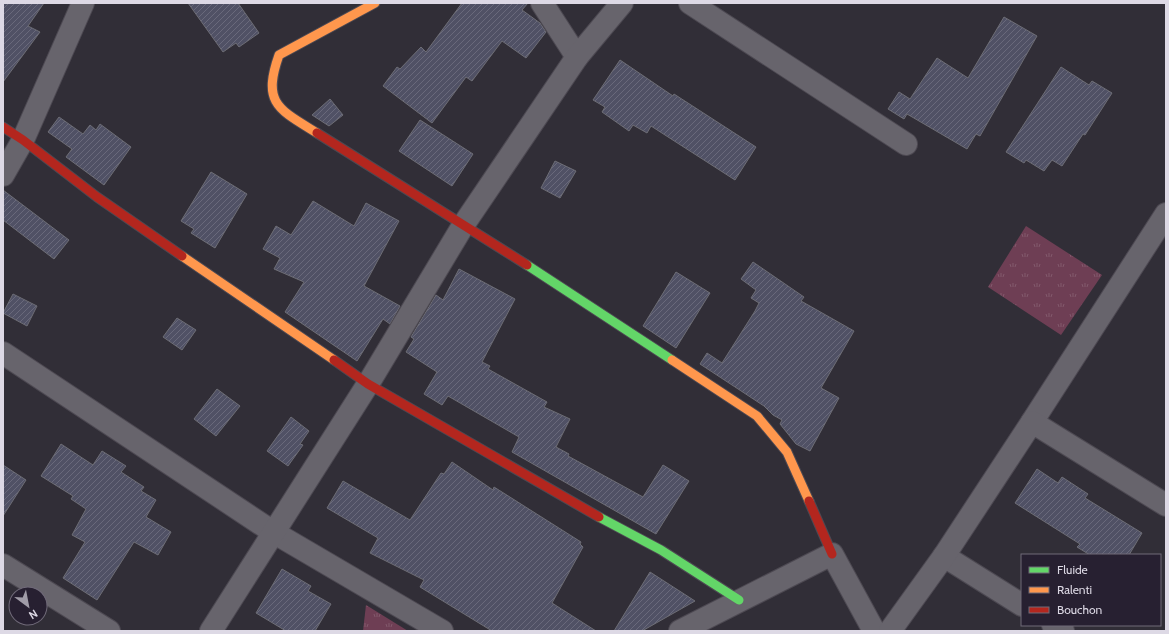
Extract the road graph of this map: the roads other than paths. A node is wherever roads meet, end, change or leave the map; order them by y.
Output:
1 (83, 3) edge
2 (375, 3) edge
3 (542, 3) edge
4 (622, 3) edge
5 (690, 3) edge
6 (577, 57) junction
7 (3, 127) edge
8 (23, 140) junction
9 (906, 144) dead end
10 (3, 175) edge
11 (1166, 214) edge
12 (464, 224) junction
13 (3, 353) edge
14 (368, 384) junction
15 (1032, 422) junction
16 (1166, 505) edge
17 (272, 532) junction
18 (832, 554) junction
19 (944, 556) junction
20 (3, 565) edge
21 (739, 600) junction
22 (1021, 604) edge
23 (109, 631) edge
24 (212, 631) edge
25 (442, 631) edge
26 (680, 631) edge
27 (874, 631) edge
28 (890, 631) edge

1 - 8 street
2 - 12 street
3 - 6 street
4 - 6 street
5 - 9 street
6 - 12 street
7 - 8 street
8 - 10 street
8 - 14 street
11 - 15 street
12 - 14 street
12 - 18 street
13 - 17 street
14 - 17 street
14 - 21 street
15 - 16 street
15 - 19 street
17 - 24 street
17 - 25 street
18 - 21 street
18 - 27 street
19 - 22 street
19 - 28 street
20 - 23 street
21 - 26 street

